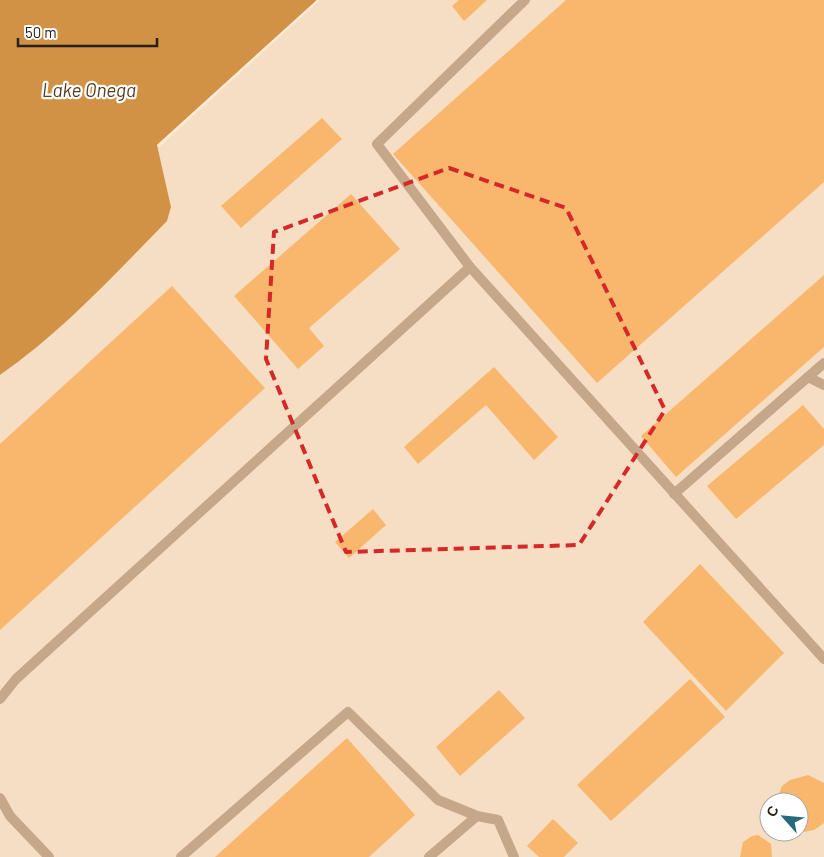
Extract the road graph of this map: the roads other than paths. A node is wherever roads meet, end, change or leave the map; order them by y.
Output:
1 (525, 0) edge
2 (470, 267) junction
3 (824, 363) edge
4 (808, 377) junction
5 (824, 385) edge
6 (674, 494) junction
7 (824, 660) edge
8 (0, 699) edge
9 (0, 798) edge
10 (477, 816) junction
11 (48, 857) edge
12 (181, 857) edge
13 (429, 857) edge
14 (514, 857) edge

1 - 2 lane
2 - 6 lane
2 - 8 lane
3 - 4 lane
4 - 5 lane
4 - 6 lane
6 - 7 lane
9 - 11 lane
10 - 12 lane
10 - 13 lane
10 - 14 lane

